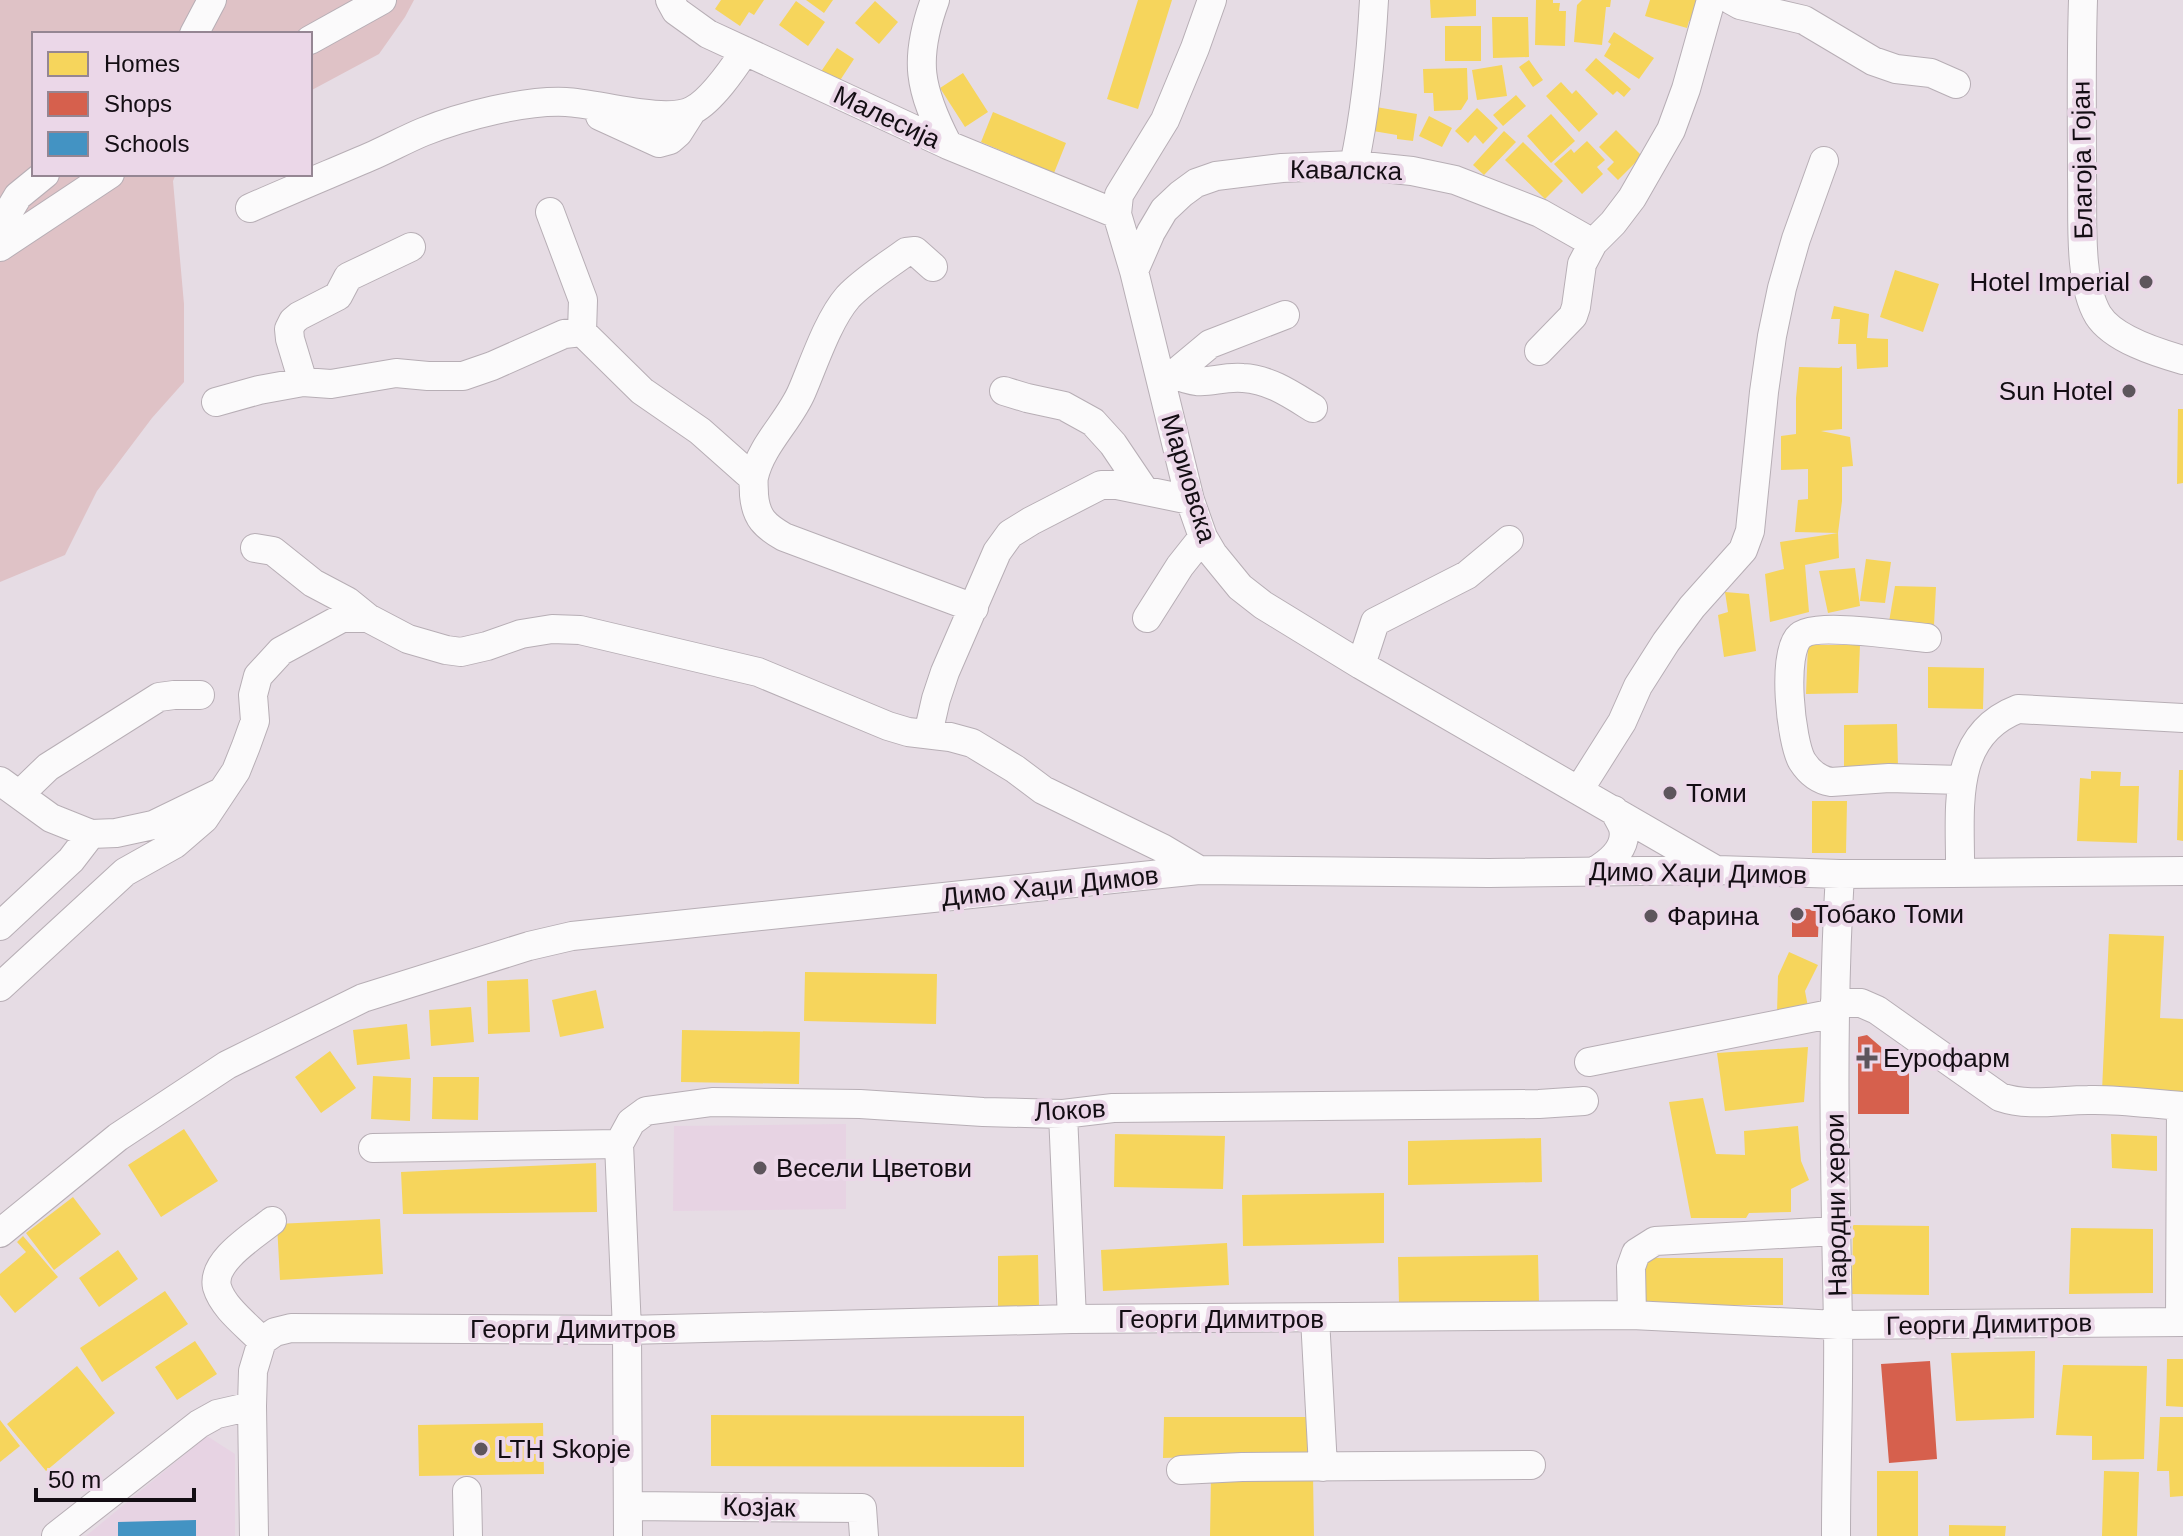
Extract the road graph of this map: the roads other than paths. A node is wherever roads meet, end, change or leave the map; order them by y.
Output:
1 (212, 0) edge
2 (382, 0) edge
3 (670, 0) edge
4 (935, 0) edge
5 (1212, 0) edge
6 (1374, 0) edge
7 (1711, 0) edge
8 (1731, 0) edge
9 (2083, 0) edge
10 (195, 32) edge
11 (312, 39) edge
12 (745, 51) junction
13 (1956, 84) dead end
14 (948, 145) junction
15 (1824, 161) dead end
16 (1354, 165) junction
17 (43, 176) edge
18 (107, 176) edge
19 (250, 208) dead end
20 (550, 212) dead end
21 (1117, 214) junction
22 (0, 226) edge
23 (1593, 243) junction
24 (0, 247) edge
25 (411, 247) dead end
26 (933, 267) dead end
27 (1134, 271) junction
28 (1285, 315) dead end
29 (582, 332) junction
30 (1539, 351) dead end
31 (2183, 360) edge
32 (1167, 377) junction
33 (303, 382) junction
34 (1004, 391) dead end
35 (216, 402) dead end
36 (1313, 408) dead end
37 (753, 478) junction
38 (1144, 490) junction
39 (1190, 500) junction
40 (1203, 537) junction
41 (1509, 540) dead end
42 (255, 548) dead end
43 (974, 608) junction
44 (368, 618) junction
45 (1147, 618) dead end
46 (1927, 638) dead end
47 (1361, 665) junction
48 (200, 695) dead end
49 (2183, 718) edge
50 (928, 734) junction
51 (1961, 780) junction
52 (10, 787) edge
53 (225, 790) junction
54 (1579, 790) junction
55 (1614, 810) junction
56 (91, 834) junction
57 (1199, 870) junction
58 (1717, 870) junction
59 (1595, 871) junction
60 (2183, 871) edge
61 (1960, 873) junction
62 (1840, 874) junction
63 (0, 926) edge
64 (0, 987) edge
65 (1835, 1007) junction
66 (1589, 1062) dead end
67 (1584, 1101) dead end
68 (2182, 1106) edge
69 (1063, 1114) junction
70 (619, 1144) junction
71 (373, 1148) dead end
72 (272, 1221) dead end
73 (1835, 1231) junction
74 (0, 1233) edge
75 (1632, 1315) junction
76 (1315, 1318) junction
77 (1072, 1319) junction
78 (2182, 1322) edge
79 (1838, 1325) junction
80 (627, 1330) junction
81 (262, 1341) junction
82 (252, 1406) junction
83 (1531, 1465) dead end
84 (1323, 1467) junction
85 (1181, 1470) dead end
86 (467, 1491) dead end
87 (628, 1506) junction
88 (56, 1536) edge
89 (254, 1536) edge
90 (468, 1536) edge
91 (628, 1536) edge
92 (864, 1536) edge
93 (1836, 1536) edge

1 - 10 street
2 - 11 street
3 - 12 street, Малесија
4 - 14 street
5 - 21 street
6 - 16 street
7 - 23 street
8 - 13 street
9 - 31 street, Благоја Гојан
12 - 14 street, Малесија
12 - 19 street
14 - 21 street, Малесија
15 - 54 street
16 - 23 street, Кавалска
16 - 27 street, Кавалска
17 - 22 street
18 - 24 street
20 - 29 street
21 - 27 street, Мариовска
23 - 30 street
25 - 33 street
26 - 37 street
27 - 32 street, Мариовска
28 - 32 street
29 - 33 street
29 - 37 street
32 - 36 street
32 - 39 street, Мариовска
33 - 35 street
34 - 38 street
37 - 43 street
38 - 39 street
38 - 43 street
39 - 40 street, Мариовска
40 - 45 street
40 - 47 street, Мариовска
41 - 47 street
42 - 44 street
43 - 50 street
44 - 50 street
44 - 53 street
46 - 51 street
47 - 54 street, Мариовска
48 - 52 street
49 - 51 street
50 - 57 street
51 - 61 street
52 - 56 street
53 - 56 street
53 - 64 street
54 - 55 street, Мариовска
55 - 58 street, Мариовска
55 - 59 street
56 - 63 street
57 - 59 street, Димо Хаџи Димов
57 - 74 street, Димо Хаџи Димов
58 - 59 street, Димо Хаџи Димов
58 - 62 street, Димо Хаџи Димов
60 - 61 street, Димо Хаџи Димов
61 - 62 street, Димо Хаџи Димов
62 - 65 street, Народни херои
65 - 66 street
65 - 68 street
65 - 73 street, Народни херои
67 - 69 street, Локов
68 - 78 street
69 - 70 street, Локов
69 - 77 street
70 - 71 street
70 - 80 street
72 - 81 street
73 - 75 street
73 - 79 street, Народни херои
75 - 76 street, Георги Димитров
75 - 79 street, Георги Димитров
76 - 77 street, Георги Димитров
76 - 84 street
77 - 80 street, Георги Димитров
78 - 79 street, Георги Димитров
79 - 93 street, Народни херои
80 - 81 street, Георги Димитров
80 - 87 street
81 - 82 street
82 - 88 street
82 - 89 street
83 - 84 street
84 - 85 street
86 - 90 street
87 - 91 street
87 - 92 street, Козјак

